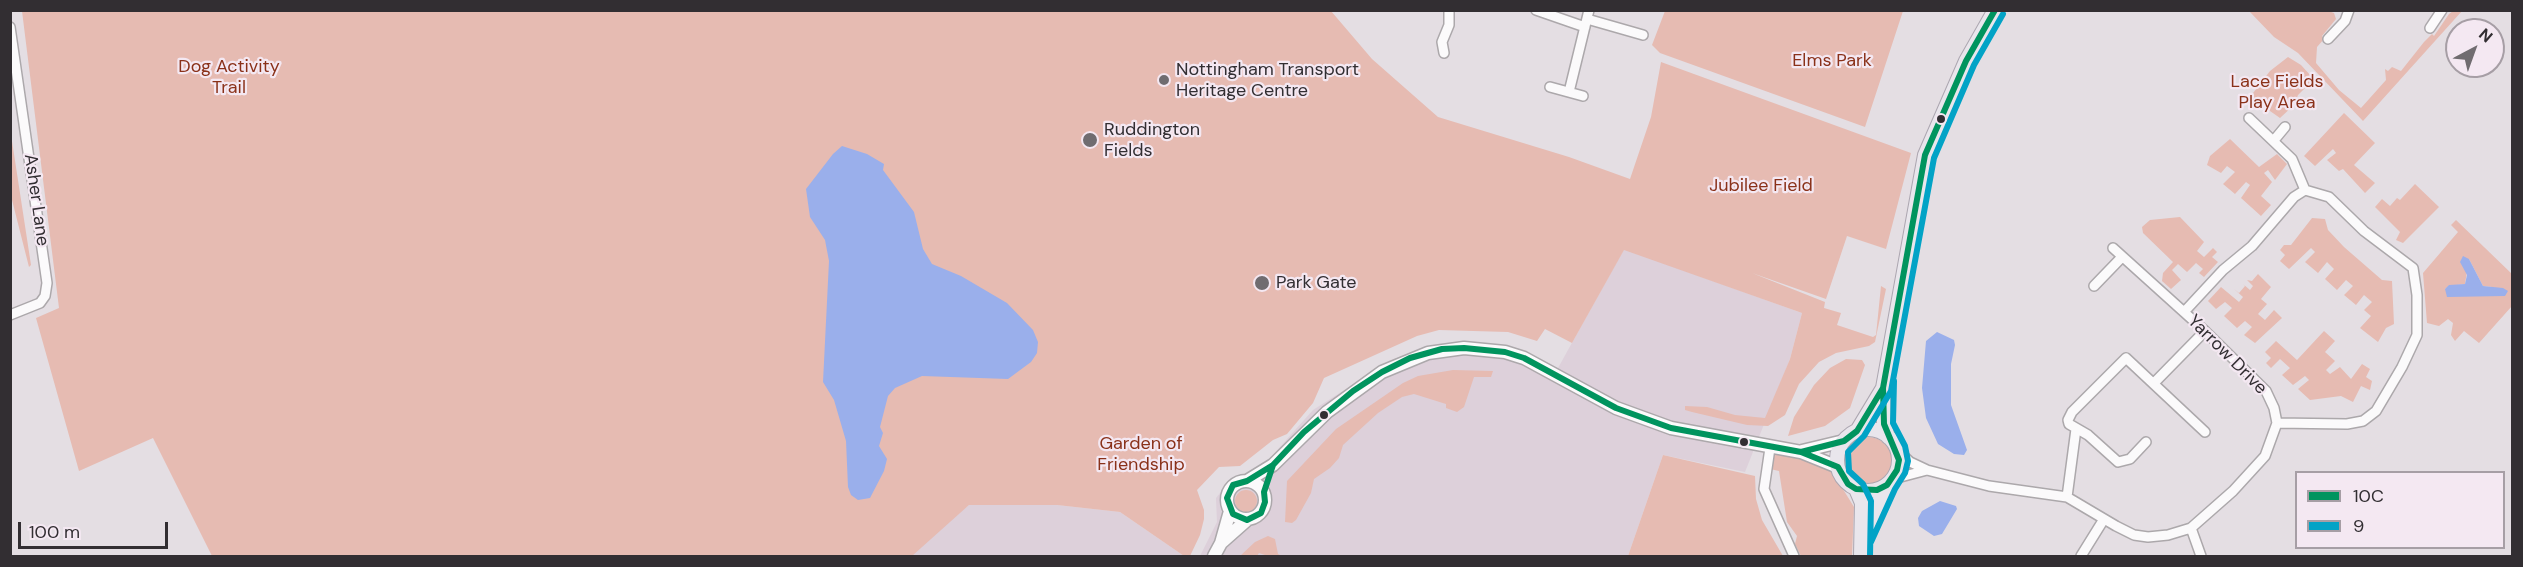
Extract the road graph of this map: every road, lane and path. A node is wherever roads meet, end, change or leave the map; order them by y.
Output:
1 (1449, 10) edge
2 (1995, 10) edge
3 (2349, 10) edge
4 (2442, 10) edge
5 (1539, 11) edge
6 (1587, 19) edge
7 (10, 27) edge
8 (2430, 28) dead end
9 (1643, 35) dead end
10 (2328, 39) dead end
11 (1444, 53) dead end
12 (1550, 87) dead end
13 (1569, 92) junction
14 (1583, 96) dead end
15 (2249, 118) dead end
16 (2285, 127) dead end
17 (2275, 140) junction
18 (2305, 190) junction
19 (2114, 248) dead end
20 (2122, 257) junction
21 (2094, 286) dead end
22 (2184, 312) junction
23 (10, 315) edge
24 (2205, 331) junction
25 (2154, 383) junction
26 (1883, 388) junction
27 (2277, 423) junction
28 (2076, 429) junction
29 (1857, 431) junction
30 (2205, 432) dead end
31 (1888, 437) junction
32 (1844, 441) junction
33 (2146, 442) dead end
34 (1770, 448) junction
35 (1897, 450) junction
36 (1801, 452) junction
37 (1273, 465) junction
38 (1838, 467) junction
39 (1926, 470) junction
40 (1247, 481) junction
41 (1890, 482) junction
42 (1856, 489) junction
43 (1264, 492) junction
44 (2067, 497) junction
45 (1230, 511) junction
46 (2104, 519) junction
47 (1247, 520) junction
48 (2190, 528) junction
49 (1863, 536) junction
50 (1221, 543) junction
51 (1214, 556) edge
52 (1794, 556) edge
53 (1861, 556) edge
54 (2081, 556) edge
55 (2201, 556) edge

1 - 11 street
2 - 26 main road
3 - 10 street
4 - 8 street
5 - 6 street
6 - 9 street
6 - 13 street
7 - 23 street, Asher Lane
12 - 13 street
13 - 14 street
15 - 17 street
16 - 17 street
17 - 18 street
18 - 22 street
18 - 27 street
19 - 20 street, Yarrow Drive
20 - 21 street
20 - 22 street, Yarrow Drive
22 - 24 street, Yarrow Drive
24 - 25 street
24 - 27 street, Yarrow Drive
25 - 28 street
25 - 30 street
26 - 29 main road
26 - 31 main road
27 - 48 street
28 - 33 street
28 - 44 street
29 - 31 main road
29 - 32 main road
31 - 35 main road
32 - 36 street
32 - 38 main road
34 - 36 street
34 - 37 street
34 - 52 street
35 - 39 street
35 - 41 main road
36 - 38 street
37 - 40 street
37 - 43 street
38 - 42 main road
39 - 41 street
39 - 44 street
40 - 43 street
40 - 45 street
41 - 42 main road
41 - 49 main road
42 - 49 main road
43 - 47 street
44 - 46 street
45 - 47 street
45 - 50 street
46 - 48 street
46 - 54 street
47 - 50 street
48 - 55 street
49 - 53 main road
50 - 51 street

